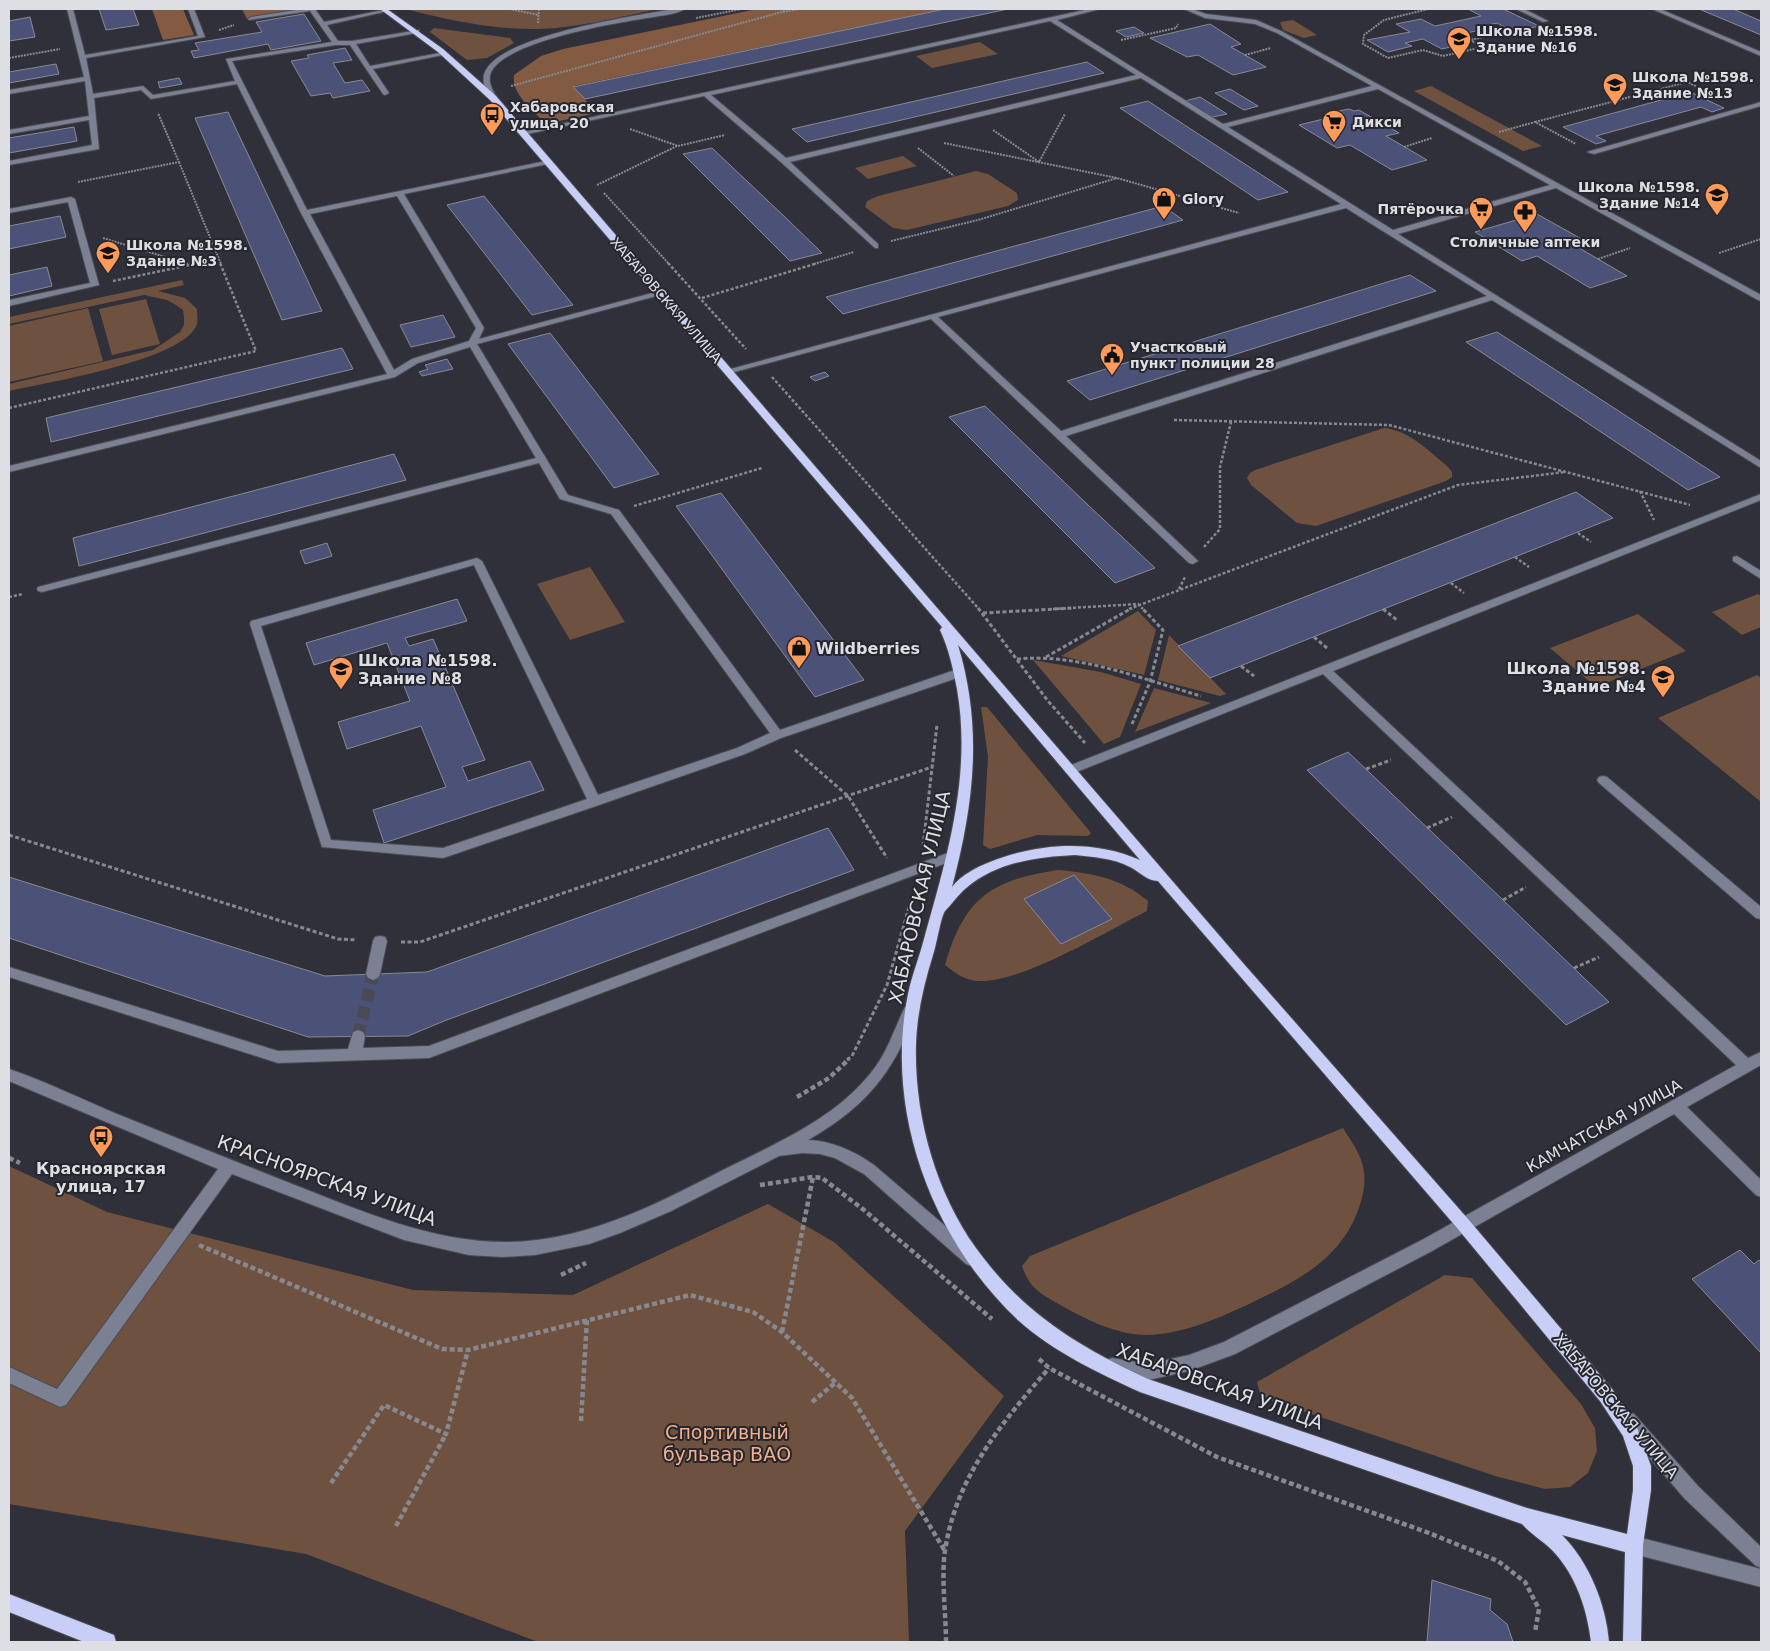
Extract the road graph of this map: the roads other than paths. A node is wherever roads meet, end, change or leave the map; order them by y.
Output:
1 (70, 9) edge
2 (191, 9) edge
3 (312, 9) edge
4 (682, 9) edge
5 (1097, 9) edge
6 (1187, 9) edge
7 (1519, 9) edge
8 (1655, 9) edge
9 (384, 10) edge
10 (1240, 12) dead end
11 (1248, 16) dead end
12 (1228, 18) junction
13 (251, 19) road end
14 (1051, 19) junction
15 (1545, 21) road end
16 (1256, 22) junction
17 (324, 24) junction
18 (417, 31) junction
19 (336, 43) junction
20 (352, 43) junction
21 (445, 54) junction
22 (1761, 54) edge
23 (82, 57) junction
24 (369, 68) junction
25 (1142, 76) junction
26 (88, 78) junction
27 (239, 82) junction
28 (1378, 86) junction
29 (9, 92) edge
30 (385, 93) dead end
31 (706, 94) junction
32 (90, 97) junction
33 (493, 98) junction
34 (1761, 104) edge
35 (93, 117) junction
36 (1222, 126) junction
37 (9, 132) edge
38 (523, 133) junction
39 (1591, 152) road end
40 (785, 161) junction
41 (548, 162) junction
42 (9, 163) edge
43 (1558, 185) junction
44 (399, 193) junction
45 (1346, 205) junction
46 (9, 211) edge
47 (305, 213) junction
48 (1392, 233) junction
49 (875, 246) road end
50 (660, 294) junction
51 (1493, 297) junction
52 (1761, 298) edge
53 (9, 303) edge
54 (932, 316) junction
55 (472, 343) junction
56 (728, 371) junction
57 (392, 375) junction
58 (1059, 435) junction
59 (542, 459) junction
60 (1761, 465) edge
61 (9, 469) edge
62 (1761, 497) edge
63 (1737, 559) dead end
64 (1194, 562) road end
65 (1761, 576) edge
66 (42, 589) dead end
67 (932, 608) junction
68 (1324, 670) junction
69 (959, 673) junction
70 (777, 735) junction
71 (1070, 770) junction
72 (1603, 780) dead end
73 (595, 802) junction
74 (953, 856) junction
75 (1175, 894) junction
76 (1761, 914) edge
77 (936, 920) junction
78 (380, 941) road end
79 (9, 972) edge
80 (373, 974) tunnel mouth
81 (914, 1002) junction
82 (358, 1036) tunnel mouth
83 (354, 1055) junction
84 (1761, 1058) edge
85 (1747, 1066) junction
86 (9, 1075) edge
87 (1676, 1106) junction
88 (766, 1156) junction
89 (228, 1166) junction
90 (1761, 1190) edge
91 (1463, 1224) junction
92 (976, 1263) junction
93 (1098, 1364) junction
94 (9, 1375) edge
95 (1606, 1395) junction
96 (1528, 1517) junction
97 (1634, 1545) junction
98 (1761, 1559) edge
99 (1761, 1578) edge
100 (9, 1603) edge
101 (107, 1642) edge
102 (1600, 1642) edge
103 (1632, 1642) edge

1 - 23 street
2 - 23 street
3 - 13 street
3 - 17 street
4 - 33 street
5 - 14 street
6 - 12 street
7 - 15 street
8 - 22 street
9 - 17 street
9 - 18 main road, ХАБАРОВСКАЯ УЛИЦА
10 - 12 street
11 - 16 street
12 - 16 street
14 - 25 street
14 - 31 street
16 - 28 street
17 - 19 street
18 - 20 street
18 - 21 main road, ХАБАРОВСКАЯ УЛИЦА
19 - 20 street
19 - 27 street
20 - 24 street
21 - 24 street
21 - 33 main road, ХАБАРОВСКАЯ УЛИЦА
23 - 26 street
24 - 30 street
25 - 36 street
25 - 40 street
26 - 29 street
26 - 32 street
27 - 32 street
27 - 47 street
28 - 36 street
28 - 43 street
31 - 38 street
31 - 40 street
32 - 35 street
33 - 38 main road, ХАБАРОВСКАЯ УЛИЦА
34 - 39 street
35 - 37 street
35 - 42 street
36 - 45 street
38 - 41 main road, ХАБАРОВСКАЯ УЛИЦА
40 - 49 street
41 - 44 street
41 - 50 main road, ХАБАРОВСКАЯ УЛИЦА
43 - 48 street
43 - 52 street
44 - 47 street
44 - 55 street
45 - 48 street
45 - 54 street
46 - 53 street
47 - 57 street
48 - 51 street
50 - 55 street
50 - 56 main road, ХАБАРОВСКАЯ УЛИЦА
51 - 58 street
51 - 60 street
54 - 56 street
54 - 58 street
55 - 57 street
55 - 59 street
56 - 67 main road, ХАБАРОВСКАЯ УЛИЦА
57 - 61 street
58 - 64 street
59 - 66 street
59 - 70 street
62 - 68 street
63 - 65 street
67 - 69 main road, ХАБАРОВСКАЯ УЛИЦА
67 - 71 main road, ХАБАРОВСКАЯ УЛИЦА
68 - 71 street
68 - 85 street
69 - 70 street
69 - 74 main road, ХАБАРОВСКАЯ УЛИЦА
70 - 73 street
71 - 75 main road, ХАБАРОВСКАЯ УЛИЦА
72 - 76 street
73 - 73 street
74 - 77 main road, ХАБАРОВСКАЯ УЛИЦА
74 - 83 street
75 - 77 main road
75 - 91 main road, ХАБАРОВСКАЯ УЛИЦА
77 - 81 main road, ХАБАРОВСКАЯ УЛИЦА
78 - 80 street
79 - 83 street
81 - 88 street, КРАСНОЯРСКАЯ УЛИЦА
81 - 92 main road, ХАБАРОВСКАЯ УЛИЦА
82 - 83 street
84 - 85 street, КАМЧАТСКАЯ УЛИЦА
85 - 87 street, КАМЧАТСКАЯ УЛИЦА
86 - 89 street, КРАСНОЯРСКАЯ УЛИЦА
87 - 90 street
87 - 91 street, КАМЧАТСКАЯ УЛИЦА
88 - 89 street, КРАСНОЯРСКАЯ УЛИЦА
88 - 92 street
89 - 94 street
91 - 93 street, КАМЧАТСКАЯ УЛИЦА
91 - 95 main road, ХАБАРОВСКАЯ УЛИЦА
92 - 93 main road, ХАБАРОВСКАЯ УЛИЦА
93 - 96 main road, ХАБАРОВСКАЯ УЛИЦА
95 - 97 main road
95 - 98 street, ХАБАРОВСКАЯ УЛИЦА
96 - 97 main road, ХАБАРОВСКАЯ УЛИЦА
96 - 102 main road
97 - 99 street
97 - 103 main road
100 - 101 main road

